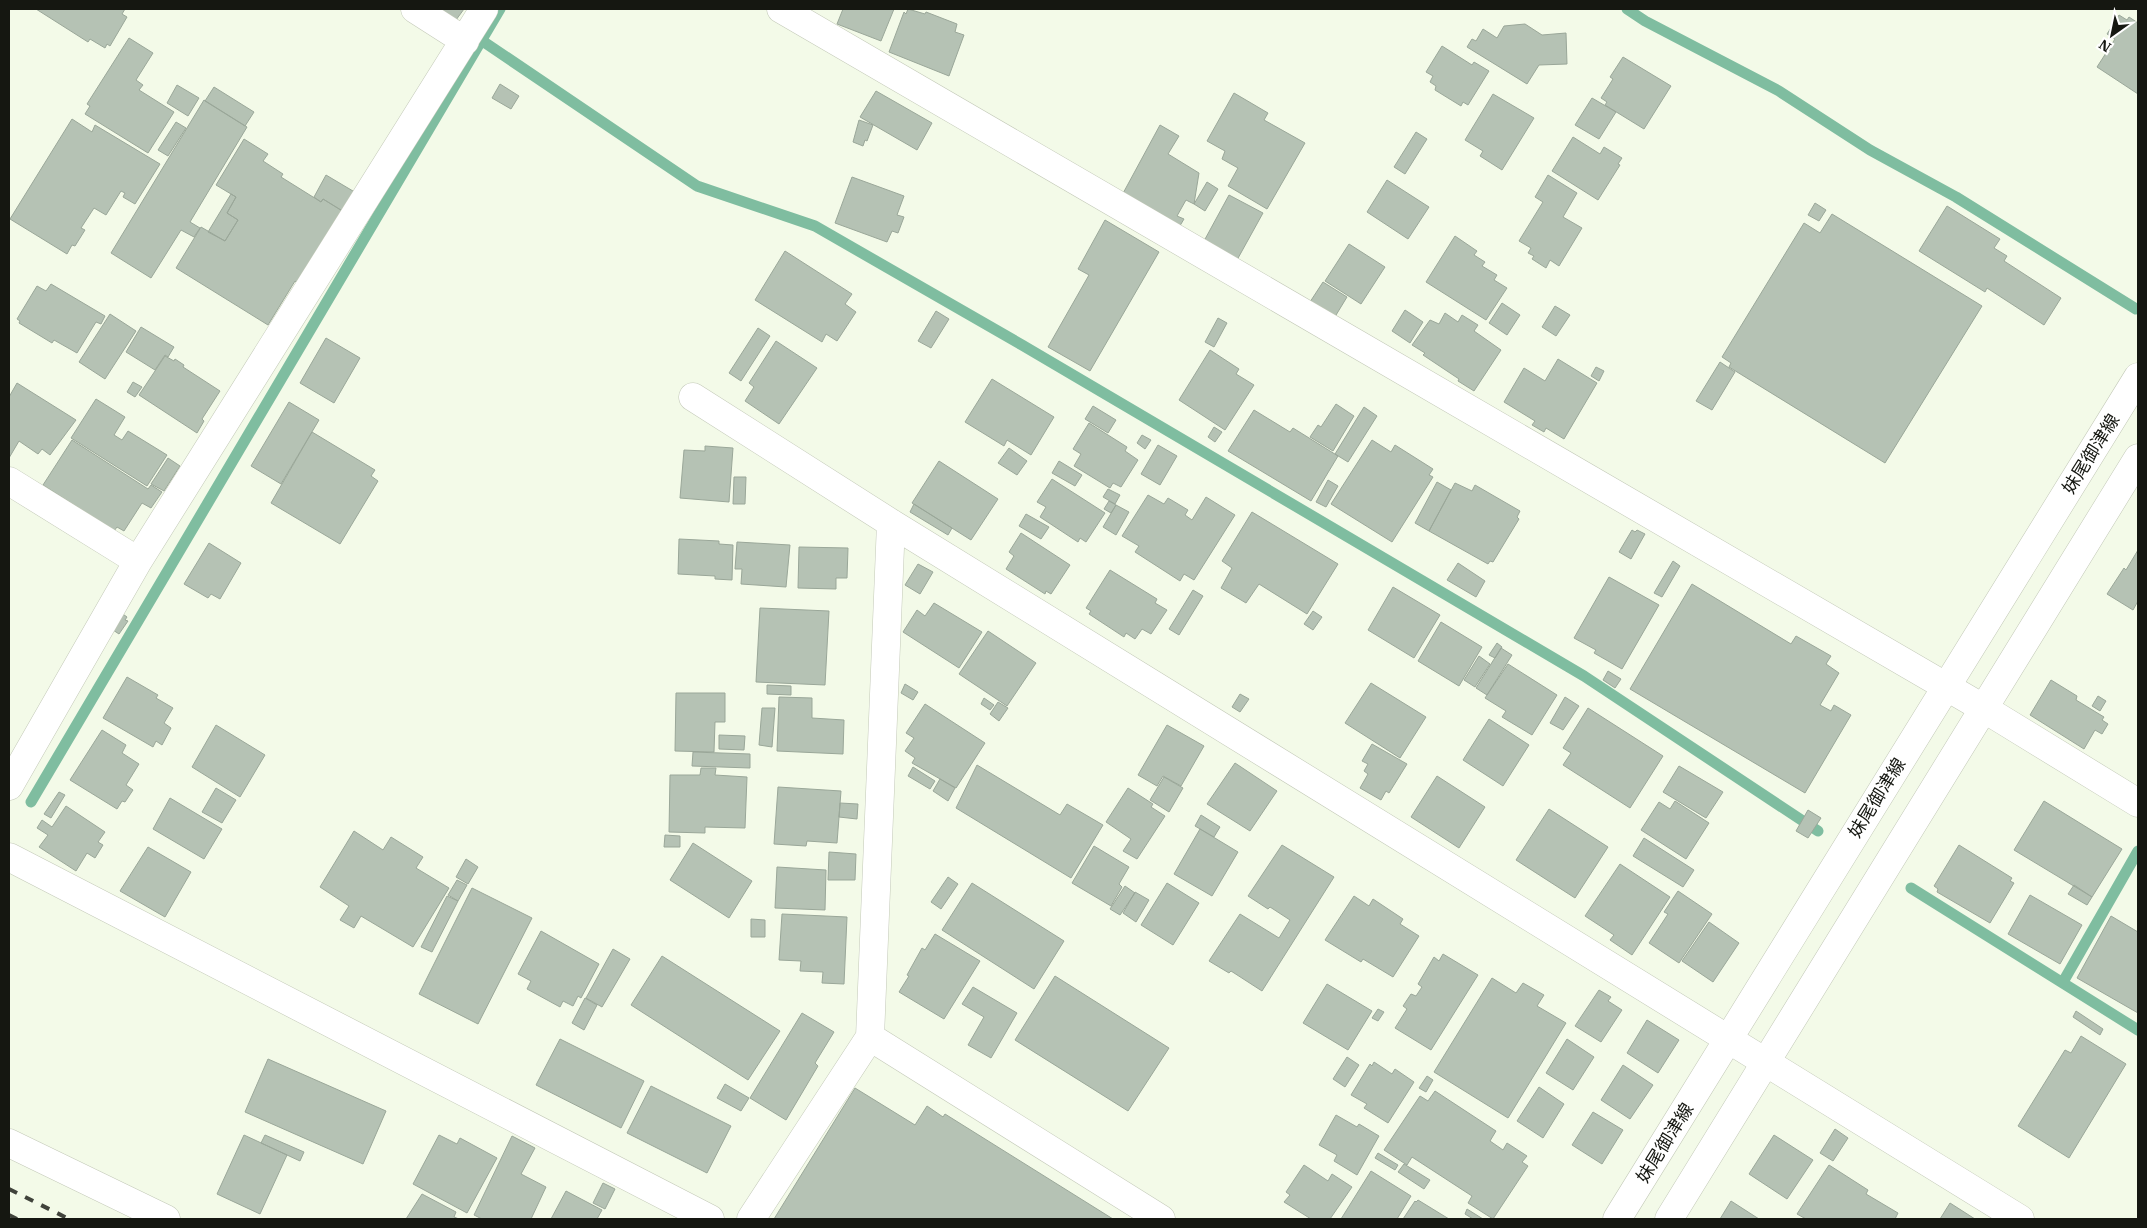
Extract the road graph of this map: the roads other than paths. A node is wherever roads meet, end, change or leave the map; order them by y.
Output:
1 (415, 9) edge
2 (484, 9) edge
3 (780, 9) edge
4 (465, 41) junction
5 (2138, 377) edge
6 (692, 398) dead end
7 (2138, 458) edge
8 (9, 481) edge
9 (892, 523) junction
10 (138, 561) junction
11 (1946, 687) junction
12 (1983, 708) junction
13 (9, 786) edge
14 (2138, 803) edge
15 (9, 857) edge
16 (870, 1037) junction
17 (1729, 1039) junction
18 (1766, 1062) junction
19 (9, 1143) edge
20 (166, 1219) edge
21 (710, 1219) edge
22 (751, 1219) edge
23 (1161, 1219) edge
24 (1617, 1219) edge
25 (1670, 1219) edge
26 (2020, 1219) edge

1 - 4 street
2 - 4 street
3 - 11 street
4 - 10 street
5 - 11 street, 妹尾御津線
6 - 9 street
7 - 12 street
8 - 10 street
9 - 16 street
9 - 17 street
10 - 13 street
11 - 12 street
11 - 17 street, 妹尾御津線
12 - 14 street
12 - 18 street
15 - 21 street
16 - 22 street
16 - 23 street
17 - 18 street
17 - 24 street, 妹尾御津線
18 - 25 street
18 - 26 street
19 - 20 street

